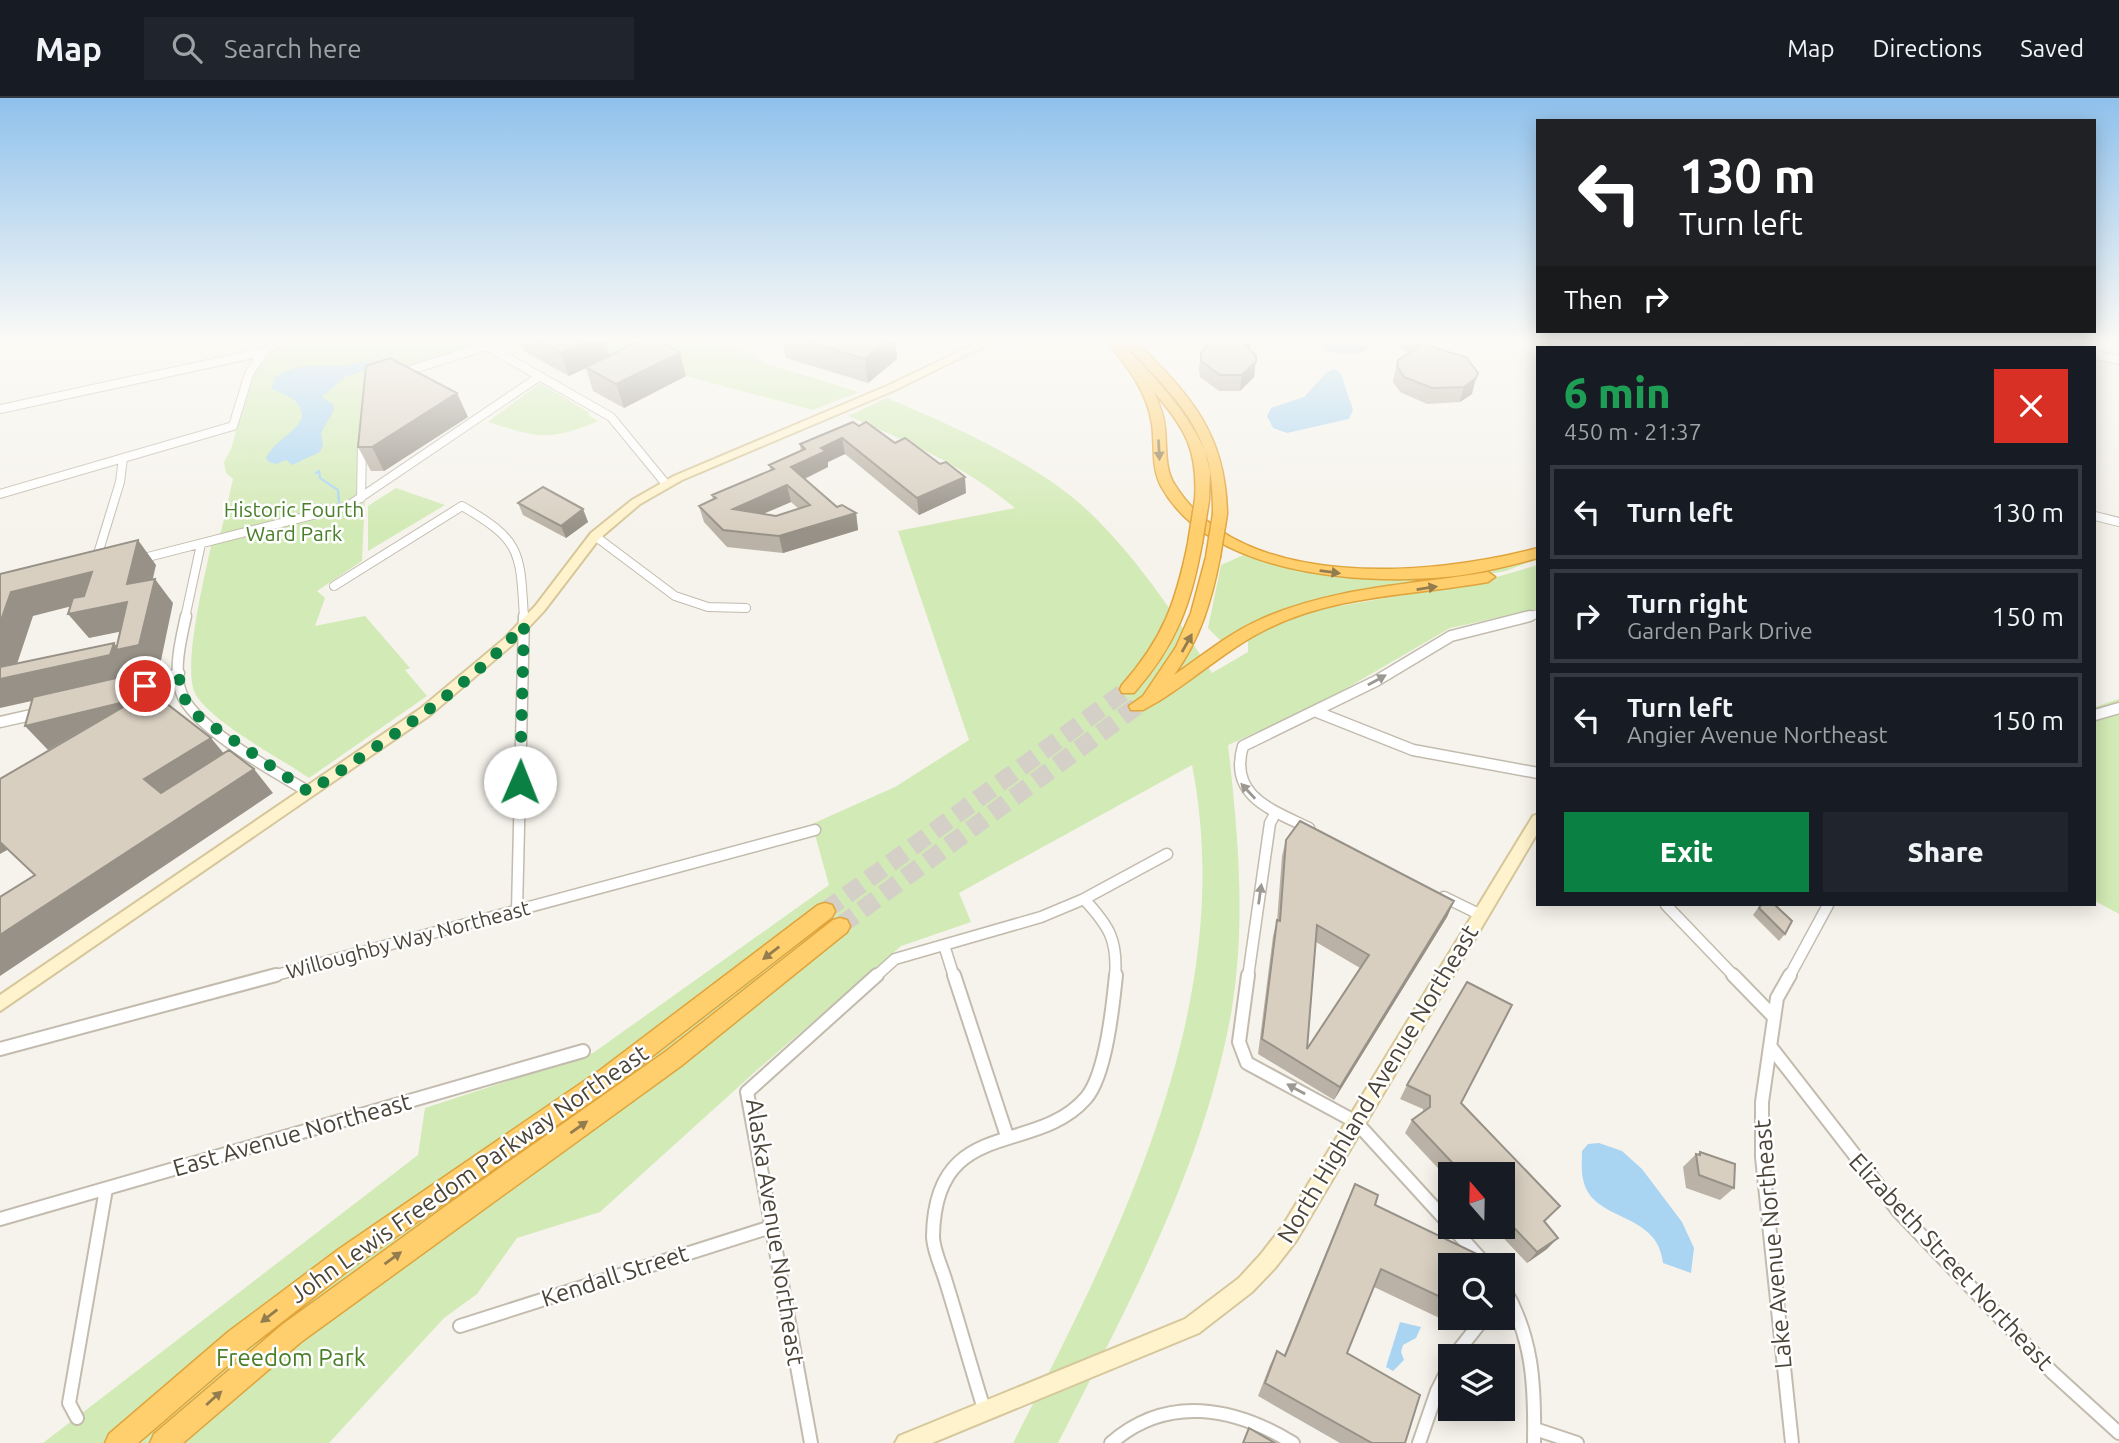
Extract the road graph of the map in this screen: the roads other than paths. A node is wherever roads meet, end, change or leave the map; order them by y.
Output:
1 (24, 404) edge
2 (240, 404) edge
3 (499, 404) edge
4 (587, 404) edge
5 (854, 404) edge
6 (1152, 404) edge
7 (1169, 404) edge
8 (1184, 404) edge
9 (0, 409) edge
10 (362, 440) edge
11 (123, 458) junction
12 (666, 484) junction
13 (0, 494) edge
14 (361, 498) junction
15 (2096, 516) edge
16 (2119, 522) edge
17 (595, 536) junction
18 (201, 544) junction
19 (1536, 553) edge
20 (128, 562) edge
21 (1536, 563) edge
22 (105, 568) edge
23 (334, 586) dead end
24 (746, 608) dead end
25 (1536, 615) edge
26 (524, 625) junction
27 (179, 673) junction
28 (1128, 689) tunnel mouth
29 (133, 690) edge
30 (2119, 708) edge
31 (50, 711) edge
32 (1317, 712) junction
33 (2096, 715) edge
34 (0, 722) edge
35 (1536, 773) edge
36 (309, 792) junction
37 (1276, 812) junction
38 (1536, 823) edge
39 (815, 830) dead end
40 (1325, 836) edge
41 (1167, 854) dead end
42 (1432, 890) edge
43 (1084, 899) junction
44 (1666, 906) edge
45 (1827, 906) edge
46 (517, 911) junction
47 (1481, 915) junction
48 (944, 945) junction
49 (0, 1004) edge
50 (1773, 1016) junction
51 (1770, 1046) junction
52 (0, 1049) edge
53 (583, 1051) dead end
54 (1356, 1122) junction
55 (1007, 1136) junction
56 (106, 1189) junction
57 (1438, 1212) edge
58 (0, 1219) edge
59 (771, 1227) junction
60 (1463, 1239) edge
61 (1475, 1253) edge
62 (1515, 1309) edge
63 (460, 1326) dead end
64 (1475, 1330) edge
65 (1463, 1344) edge
66 (1438, 1389) edge
67 (984, 1409) junction
68 (76, 1418) dead end
69 (2119, 1433) edge
70 (1534, 1436) edge
71 (118, 1443) edge
72 (163, 1443) edge
73 (811, 1443) edge
74 (906, 1443) edge
75 (1111, 1443) edge
76 (1293, 1443) edge
77 (1419, 1443) edge
78 (1577, 1443) edge
79 (1792, 1443) edge

1 - 9 street
2 - 11 street
3 - 14 street
4 - 12 street
5 - 12 main road
6 -> 19 highway
7 - 28 highway, bridge
8 - 21 highway, bridge
10 - 14 street
11 - 13 street
11 - 22 street
12 - 17 main road
14 - 18 street
15 - 16 street
17 - 24 street
17 - 26 main road
18 - 20 street
18 - 27 street
23 - 26 street
32 -> 25 street
26 - 36 main road
26 - 46 street
27 - 29 street
27 - 36 street
30 - 33 street
31 - 34 street
32 - 35 street
37 -> 32 street
36 - 49 main road
37 - 40 street
54 -> 37 street
38 - 47 main road, North Highland Avenue Northeast
39 - 46 street, Willoughby Way Northeast
41 - 43 street
42 - 47 street
43 - 48 street
43 - 55 street
44 - 50 street
45 - 50 street, Lake Avenue Northeast
46 - 52 street, Willoughby Way Northeast
47 - 54 main road, North Highland Avenue Northeast
48 - 55 street
48 - 59 street, Alaska Avenue Northeast
50 - 51 street, Lake Avenue Northeast
51 - 69 street, Elizabeth Street Northeast
51 - 79 street, Lake Avenue Northeast
53 - 56 street, East Avenue Northeast
54 - 57 street
54 - 67 main road, North Highland Avenue Northeast
55 - 67 street
56 - 58 street, East Avenue Northeast
56 - 68 street
59 - 63 street, Kendall Street
59 - 73 street, Alaska Avenue Northeast
60 - 61 street
62 - 70 street
64 - 65 street
66 - 77 street
67 - 74 main road, North Highland Avenue Northeast
70 - 78 street
72 -> 71 highway, John Lewis Freedom Parkway Northeast
75 - 76 street

